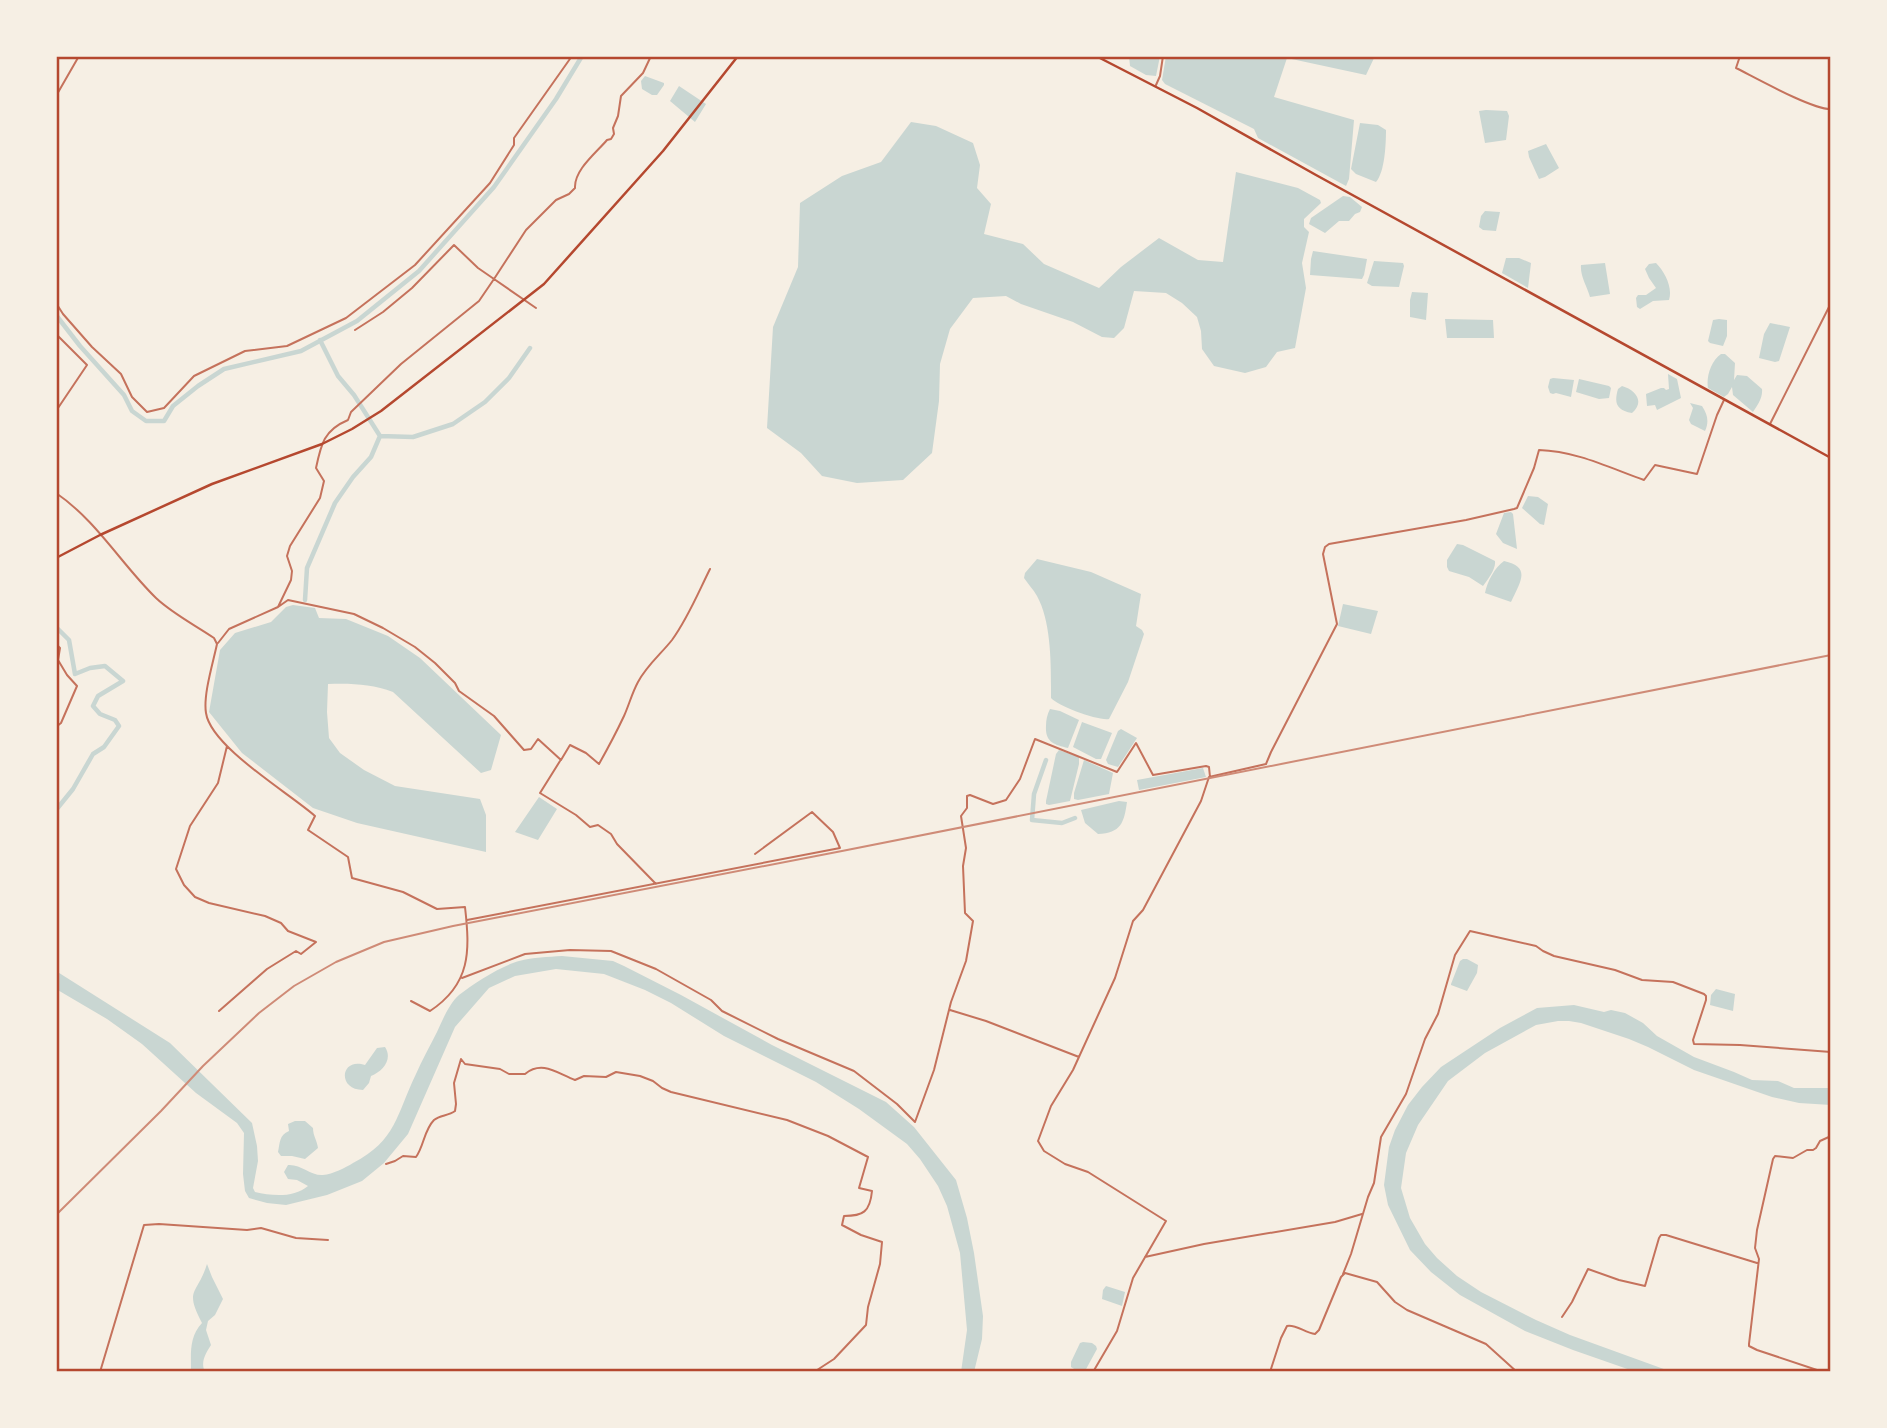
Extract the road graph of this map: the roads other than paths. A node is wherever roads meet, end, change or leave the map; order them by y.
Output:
1 (79, 56) edge
2 (572, 56) edge
3 (651, 56) edge
4 (738, 56) edge
5 (1096, 56) edge
6 (1163, 56) edge
7 (1740, 56) edge
8 (1155, 88) junction
9 (56, 96) edge
10 (1831, 110) edge
11 (494, 279) junction
12 (56, 303) edge
13 (1831, 303) edge
14 (536, 308) dead end
15 (355, 330) dead end
16 (56, 334) edge
17 (1724, 400) junction
18 (56, 411) edge
19 (1770, 425) junction
20 (322, 444) junction
21 (1831, 458) edge
22 (56, 493) edge
23 (100, 535) junction
24 (56, 558) edge
25 (710, 569) dead end
26 (278, 607) junction
27 (56, 644) edge
28 (217, 644) junction
29 (56, 727) edge
30 (227, 745) junction
31 (561, 760) junction
32 (1210, 777) junction
33 (755, 854) dead end
34 (656, 884) junction
35 (466, 920) junction
36 (462, 978) junction
37 (411, 1000) dead end
38 (950, 1009) junction
39 (219, 1011) dead end
40 (1831, 1052) edge
41 (1079, 1057) junction
42 (1831, 1136) edge
43 (386, 1164) dead end
44 (1362, 1214) junction
45 (328, 1240) dead end
46 (1144, 1257) junction
47 (1757, 1263) junction
48 (1343, 1274) junction
49 (1562, 1317) dead end
50 (100, 1372) edge
51 (814, 1372) edge
52 (1093, 1372) edge
53 (1270, 1372) edge
54 (1517, 1372) edge
55 (1823, 1372) edge

1 - 9 street
2 - 12 street
3 - 11 street
4 - 20 main road
5 - 8 main road
6 - 8 street
7 - 10 street
8 - 17 main road
11 - 14 street
11 - 15 street
11 - 20 street
13 - 19 street
16 - 18 street
17 - 19 main road
17 - 32 street
19 - 21 main road
20 - 23 main road
20 - 26 street
22 - 23 street
23 - 24 main road
23 - 28 street
25 - 31 street
26 - 28 street
26 - 31 street
27 - 29 street
28 - 30 street
30 - 35 street
30 - 39 street
31 - 34 street
32 - 38 street
32 - 41 street
33 - 34 street
34 - 35 street
35 - 36 street
36 - 37 street
36 - 38 street
38 - 41 street
40 - 44 street
41 - 46 street
42 - 47 street
43 - 51 street
44 - 46 street
44 - 48 street
45 - 50 street
46 - 52 street
47 - 49 street
47 - 55 street
48 - 53 street
48 - 54 street

